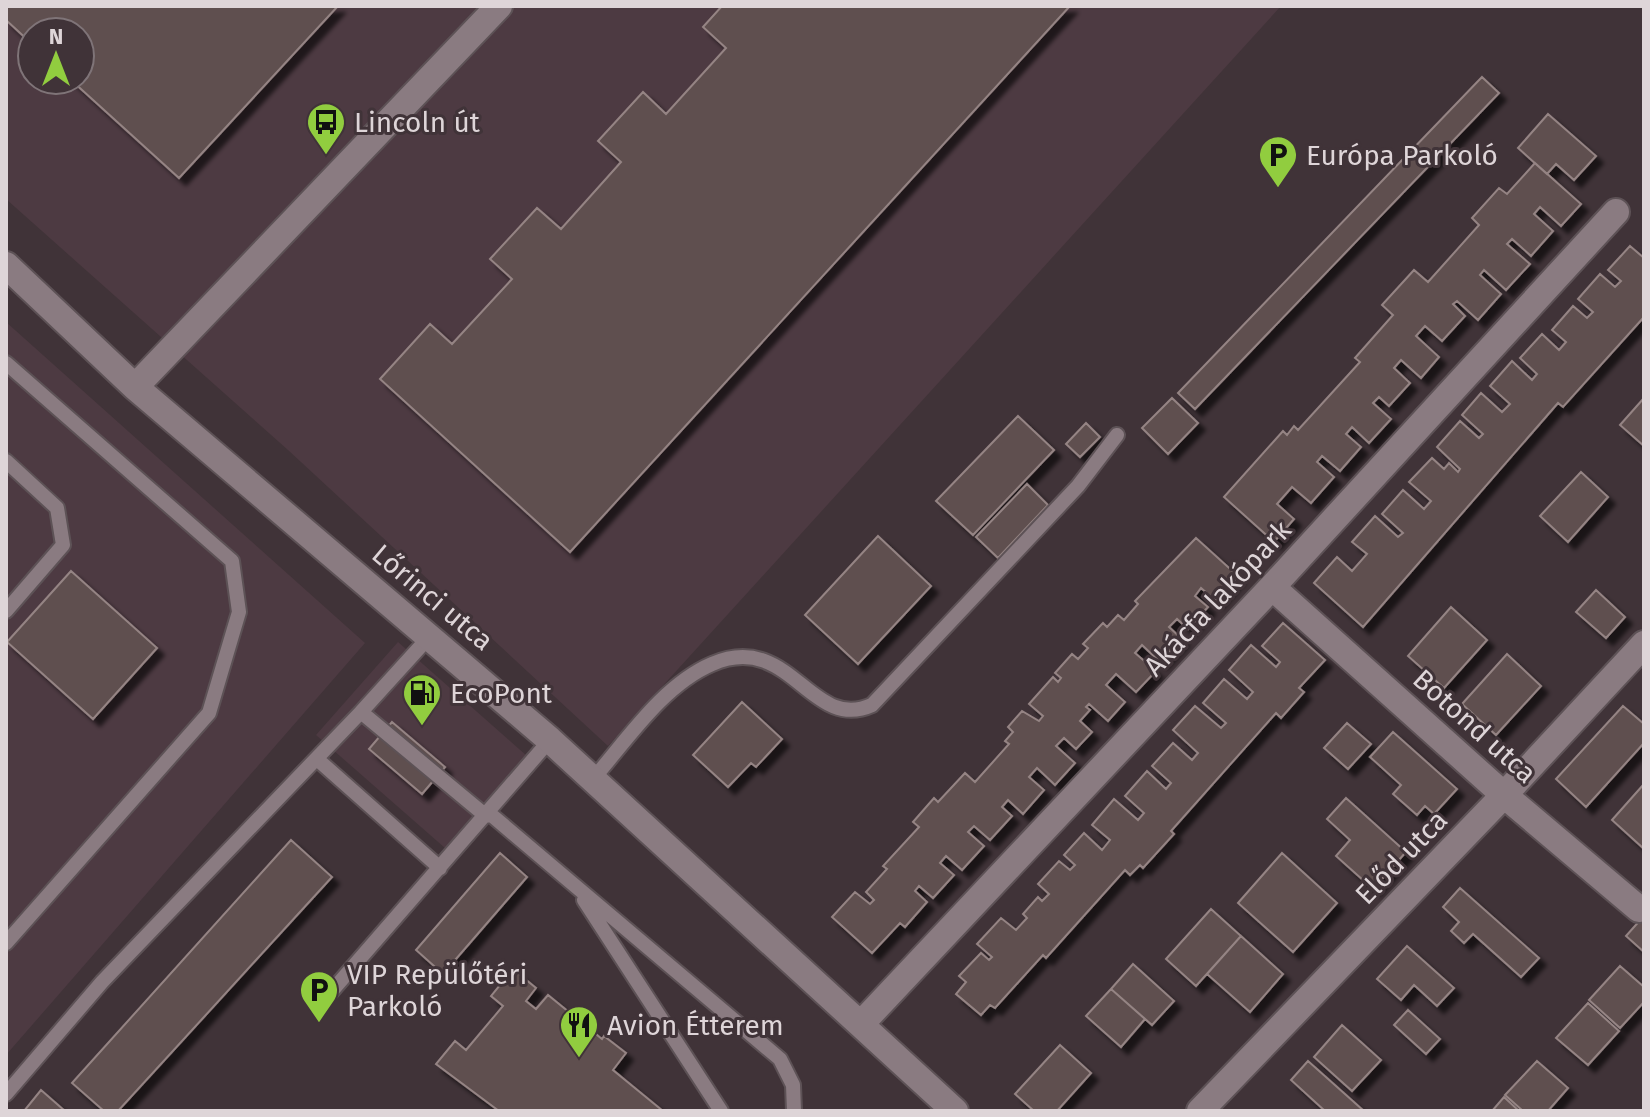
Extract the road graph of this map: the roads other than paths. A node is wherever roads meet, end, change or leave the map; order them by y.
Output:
1 (499, 6) edge
2 (1616, 212) dead end
3 (6, 265) edge
4 (6, 363) edge
5 (135, 387) junction
6 (1117, 435) dead end
7 (6, 461) edge
8 (1272, 587) junction
9 (6, 611) edge
10 (430, 636) junction
11 (1644, 644) edge
12 (361, 712) junction
13 (550, 740) junction
14 (317, 759) junction
15 (593, 779) junction
16 (1504, 795) junction
17 (487, 814) junction
18 (440, 868) junction
19 (576, 886) junction
20 (1639, 909) dead end
21 (6, 943) edge
22 (331, 992) dead end
23 (861, 1024) junction
24 (6, 1094) edge
25 (721, 1111) edge
26 (794, 1111) edge
27 (955, 1111) edge
28 (1200, 1111) edge

1 - 5 street
2 - 8 street, Akácfa lakópark
3 - 5 street, Lőrinci utca
4 - 21 lane
5 - 10 street, Lőrinci utca
6 - 15 lane
7 - 9 lane
8 - 16 street, Botond utca
8 - 23 street, Akácfa lakópark
10 - 12 lane
10 - 13 street, Lőrinci utca
11 - 16 street, Előd utca
12 - 14 lane
12 - 17 lane
13 - 15 street, Lőrinci utca
13 - 17 lane
14 - 18 lane
14 - 24 lane
15 - 23 street, Lőrinci utca
16 - 20 street, Botond utca
16 - 28 street, Előd utca
17 - 18 lane
17 - 19 lane
18 - 22 lane
19 - 25 lane
19 - 26 lane
23 - 27 street, Lőrinci utca

